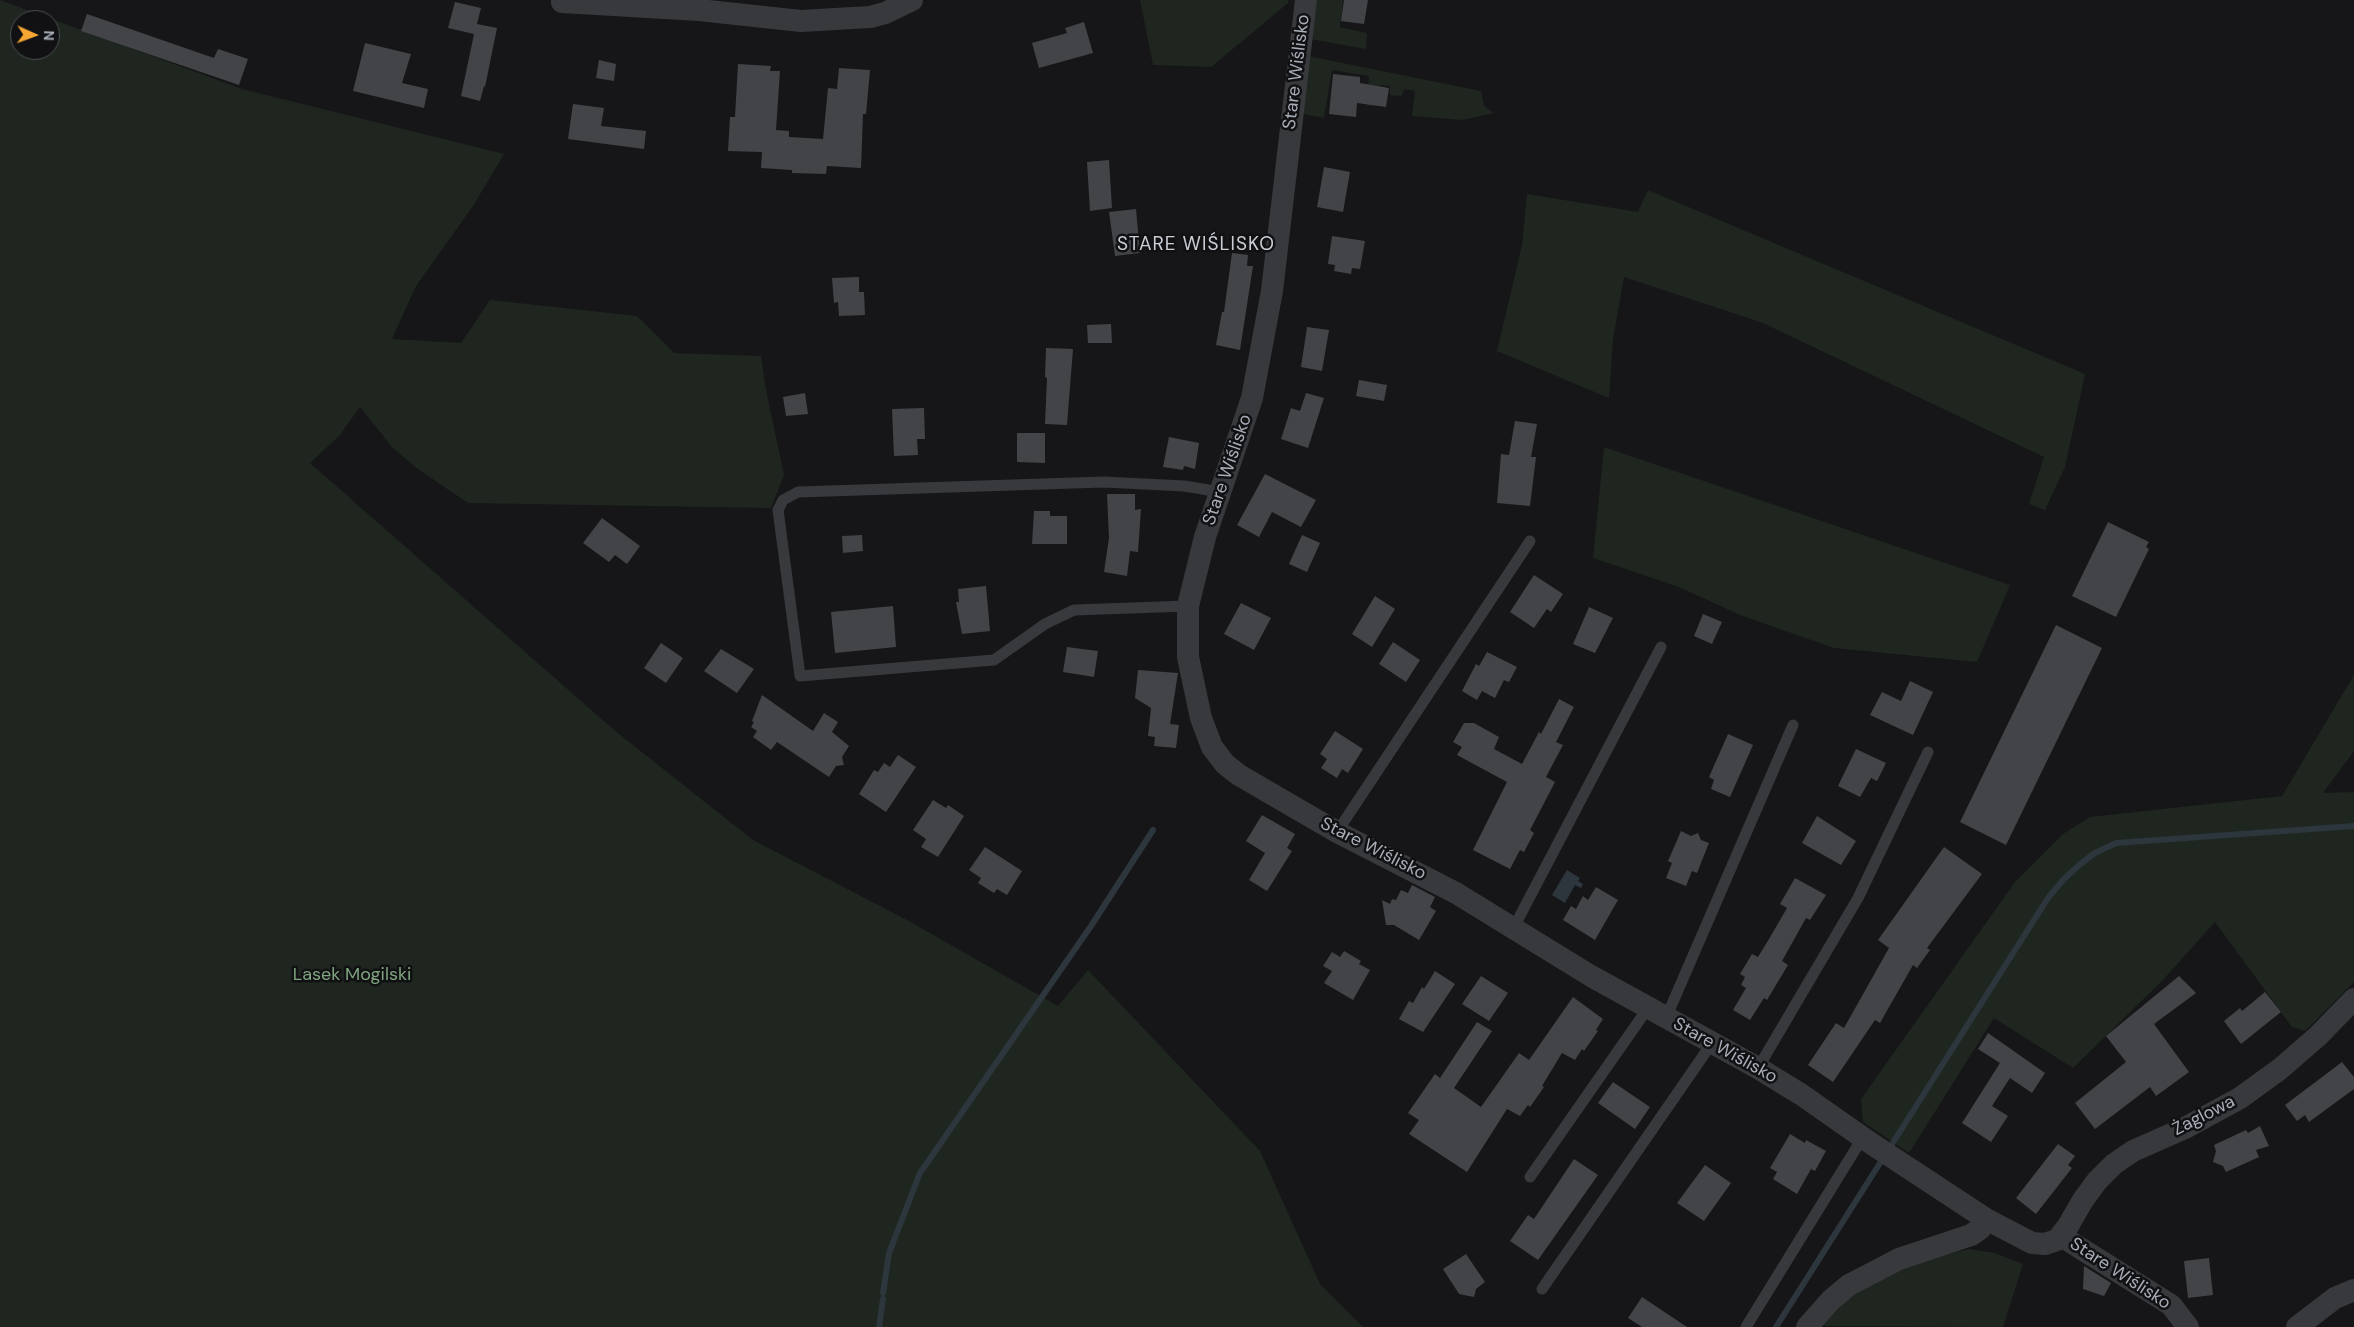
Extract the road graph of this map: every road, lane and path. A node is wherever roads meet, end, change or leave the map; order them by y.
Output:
1 (563, 0) edge
2 (912, 0) edge
3 (1306, 0) edge
4 (1220, 492) junction
5 (1530, 541) dead end
6 (1188, 606) junction
7 (1661, 646) dead end
8 (1794, 725) dead end
9 (1928, 752) dead end
10 (1337, 832) junction
11 (1514, 929) junction
12 (2354, 999) edge
13 (1657, 1013) junction
14 (1712, 1043) junction
15 (1758, 1068) junction
16 (1866, 1140) junction
17 (1530, 1177) dead end
18 (1986, 1219) junction
19 (2061, 1236) junction
20 (1542, 1289) dead end
21 (2354, 1290) edge
22 (1746, 1327) edge
23 (1806, 1327) edge
24 (2188, 1327) edge
25 (2297, 1327) edge

1 - 2 street
3 - 4 street, Stare Wiślisko
4 - 6 street, Stare Wiślisko
4 - 6 lane
5 - 10 lane
6 - 10 street, Stare Wiślisko
7 - 11 lane
8 - 13 lane
9 - 15 lane
10 - 11 street, Stare Wiślisko
11 - 13 street, Stare Wiślisko
12 - 19 street, Żaglowa
13 - 14 street, Stare Wiślisko
13 - 17 lane
14 - 15 street, Stare Wiślisko
14 - 20 lane
15 - 16 street, Stare Wiślisko
16 - 18 street, Stare Wiślisko
16 - 22 lane
18 - 19 street, Stare Wiślisko
18 - 23 street
19 - 24 street, Stare Wiślisko
21 - 25 street

